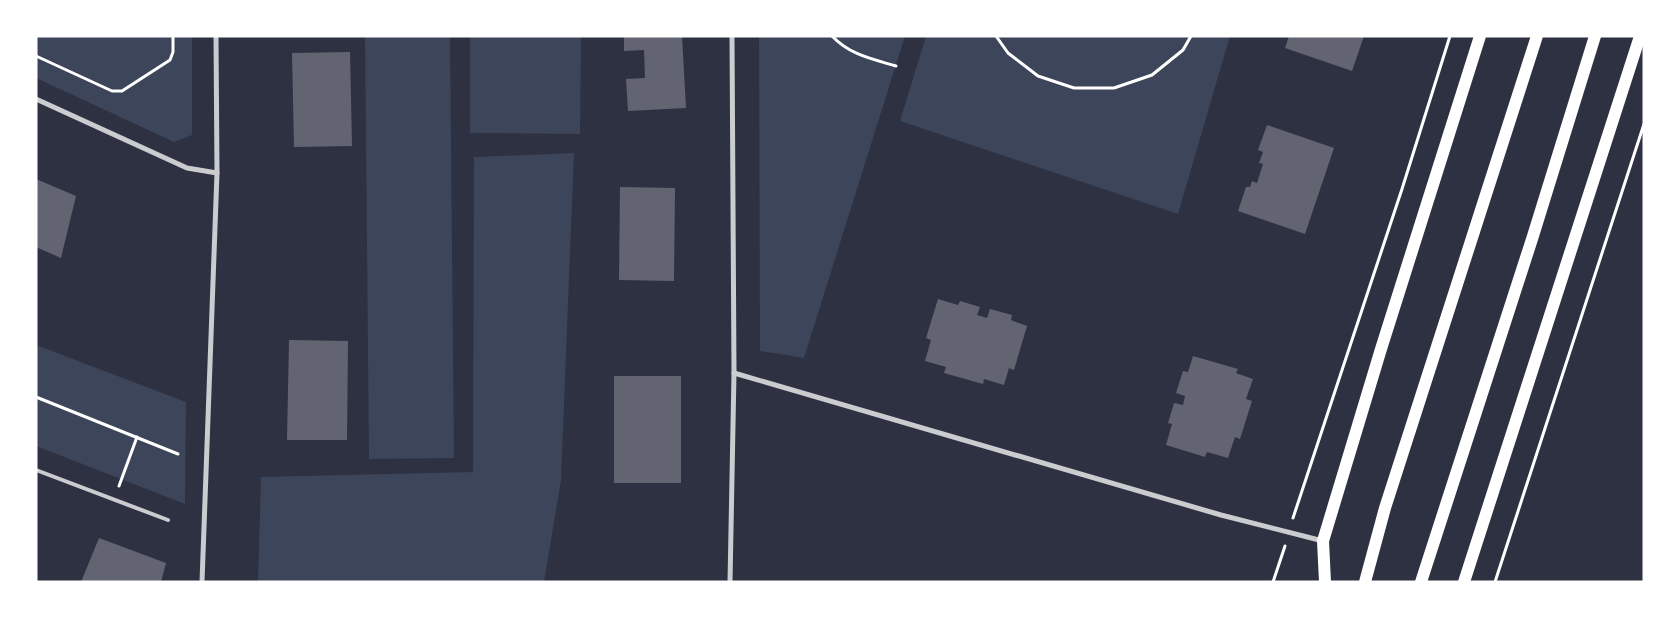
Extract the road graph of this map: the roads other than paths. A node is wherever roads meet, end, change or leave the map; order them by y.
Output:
1 (216, 36) edge
2 (732, 36) edge
3 (1480, 36) edge
4 (1537, 36) edge
5 (1595, 36) edge
6 (1640, 44) edge
7 (36, 99) edge
8 (217, 173) junction
9 (734, 373) junction
10 (36, 470) edge
11 (168, 520) dead end
12 (1323, 541) junction
13 (202, 582) edge
14 (730, 582) edge
15 (1325, 582) edge
16 (1365, 582) edge
17 (1421, 582) edge
18 (1464, 582) edge

1 - 8 street
2 - 9 street
3 - 12 main road
4 - 16 main road
5 - 17 main road
6 - 18 main road
7 - 8 street
8 - 13 street
9 - 12 street
9 - 14 street
10 - 11 lane
12 - 15 main road

